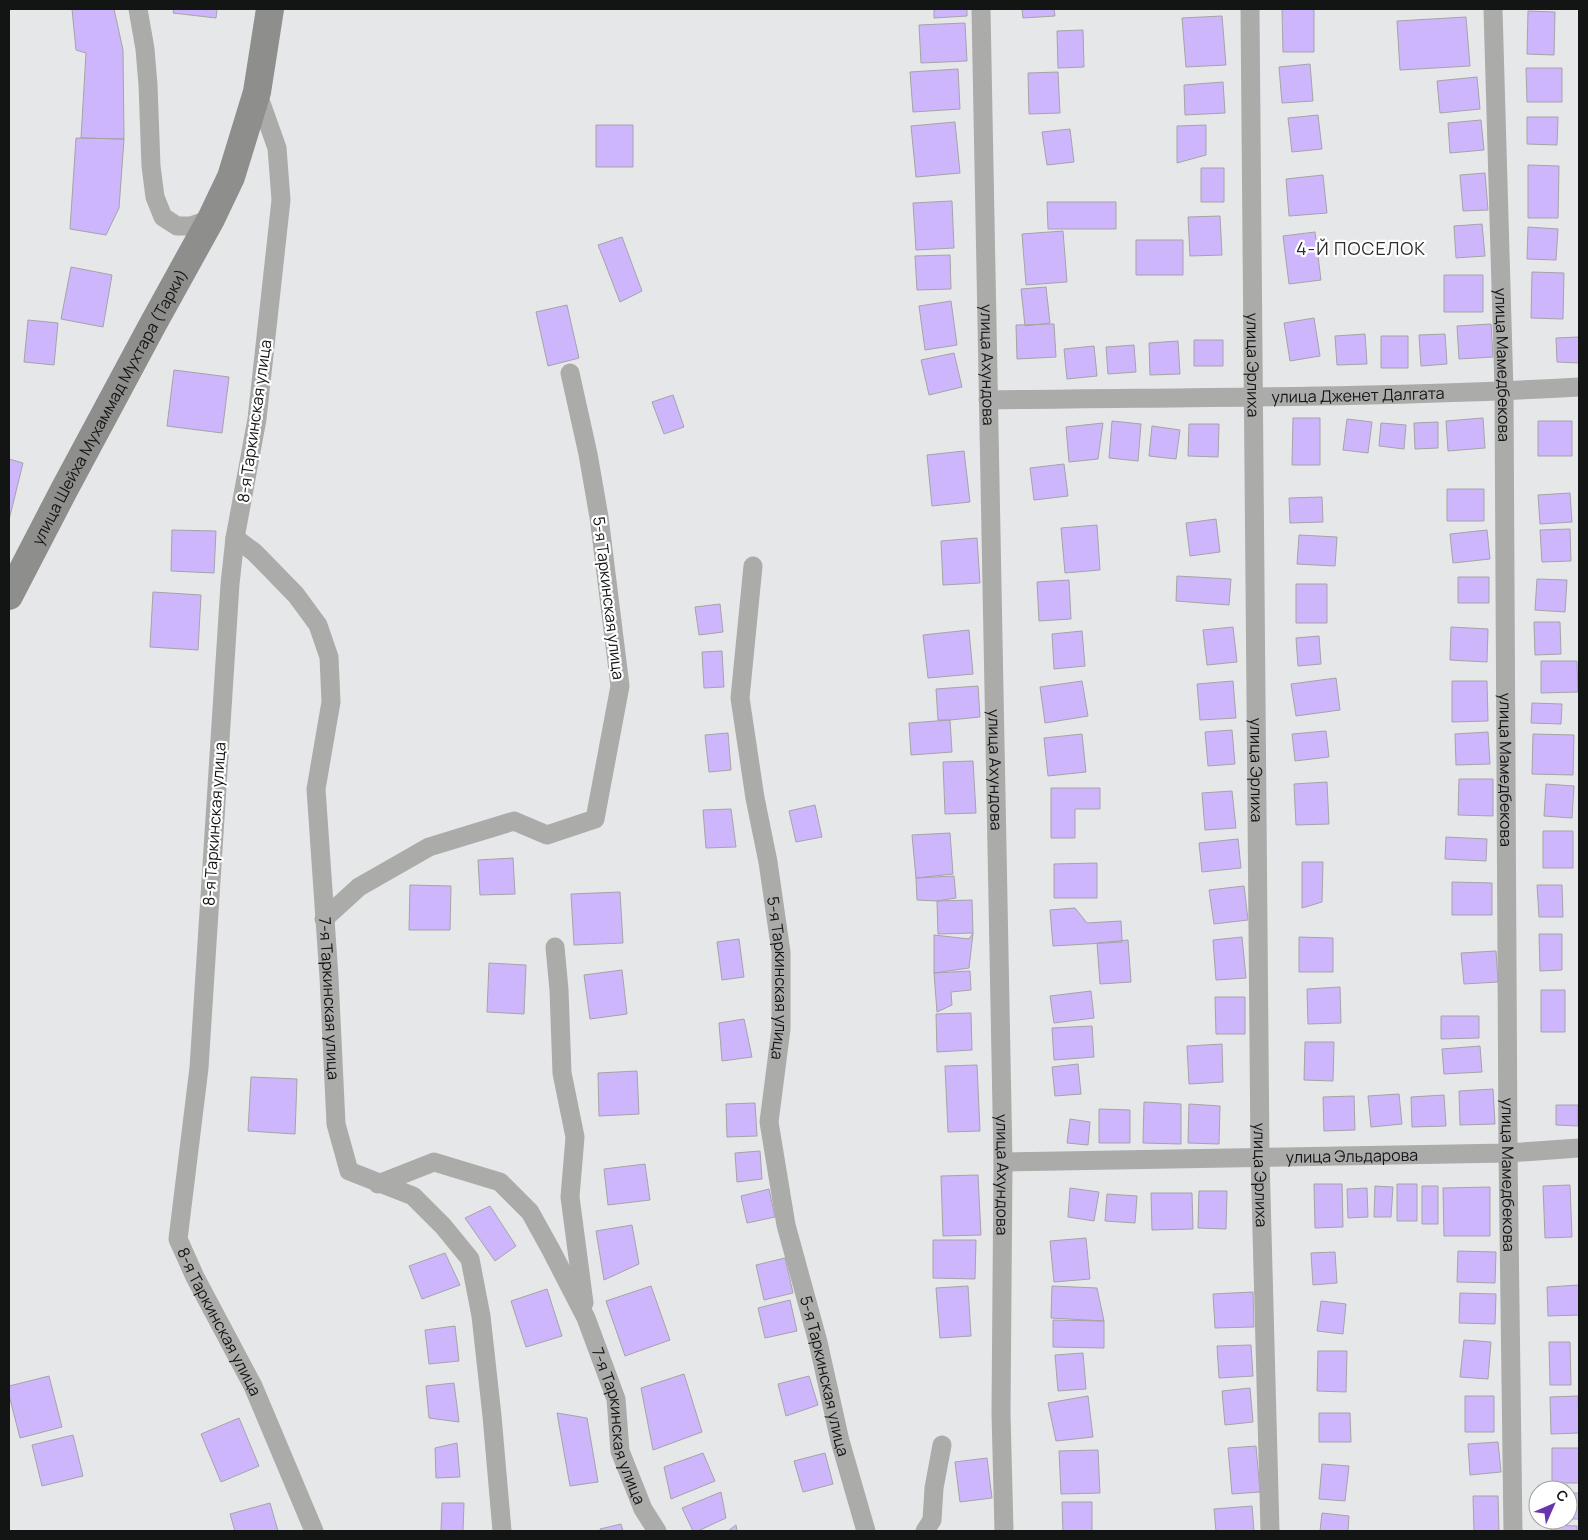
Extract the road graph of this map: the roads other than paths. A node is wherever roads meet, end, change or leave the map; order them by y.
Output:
1 (138, 9) edge
2 (270, 9) edge
3 (981, 9) edge
4 (1250, 9) edge
5 (1493, 9) edge
6 (257, 92) junction
7 (211, 219) junction
8 (570, 373) dead end
9 (1579, 387) edge
10 (1504, 391) junction
11 (1252, 396) junction
12 (988, 400) junction
13 (235, 538) junction
14 (753, 566) dead end
15 (9, 596) edge
16 (324, 919) junction
17 (555, 947) dead end
18 (1579, 1148) edge
19 (1508, 1153) junction
20 (1260, 1157) junction
21 (1003, 1162) junction
22 (378, 1184) junction
23 (586, 1318) junction
24 (942, 1445) dead end
25 (314, 1531) edge
26 (502, 1531) edge
27 (658, 1531) edge
28 (866, 1531) edge
29 (925, 1531) edge
30 (1004, 1531) edge
31 (1270, 1531) edge
32 (1513, 1531) edge

1 - 7 street
2 - 6 street, улица Шейха Мухаммад Мухтара (Тарки)
3 - 12 street, улица Ахундова
4 - 11 street, улица Эрлиха
5 - 10 street, улица Мамедбекова
6 - 7 street, улица Шейха Мухаммад Мухтара (Тарки)
6 - 13 street, 8-я Таркинская улица
7 - 15 street, улица Шейха Мухаммад Мухтара (Тарки)
8 - 16 street, 5-я Таркинская улица
9 - 10 street, улица Дженет Далгата
10 - 11 street, улица Дженет Далгата
10 - 19 street, улица Мамедбекова
11 - 12 street, улица Дженет Далгата
11 - 20 street, улица Эрлиха
12 - 21 street, улица Ахундова
13 - 16 street, 7-я Таркинская улица
13 - 25 street, 8-я Таркинская улица
14 - 28 street, 5-я Таркинская улица
16 - 22 street, 7-я Таркинская улица
17 - 23 street, 7-я Таркинская улица
18 - 19 street, улица Эльдарова
19 - 20 street, улица Эльдарова
19 - 32 street, улица Мамедбекова
20 - 21 street, улица Эльдарова
20 - 31 street, улица Эрлиха
21 - 30 street, улица Ахундова
22 - 23 street, 7-я Таркинская улица
22 - 26 street
23 - 27 street, 7-я Таркинская улица
24 - 29 street

